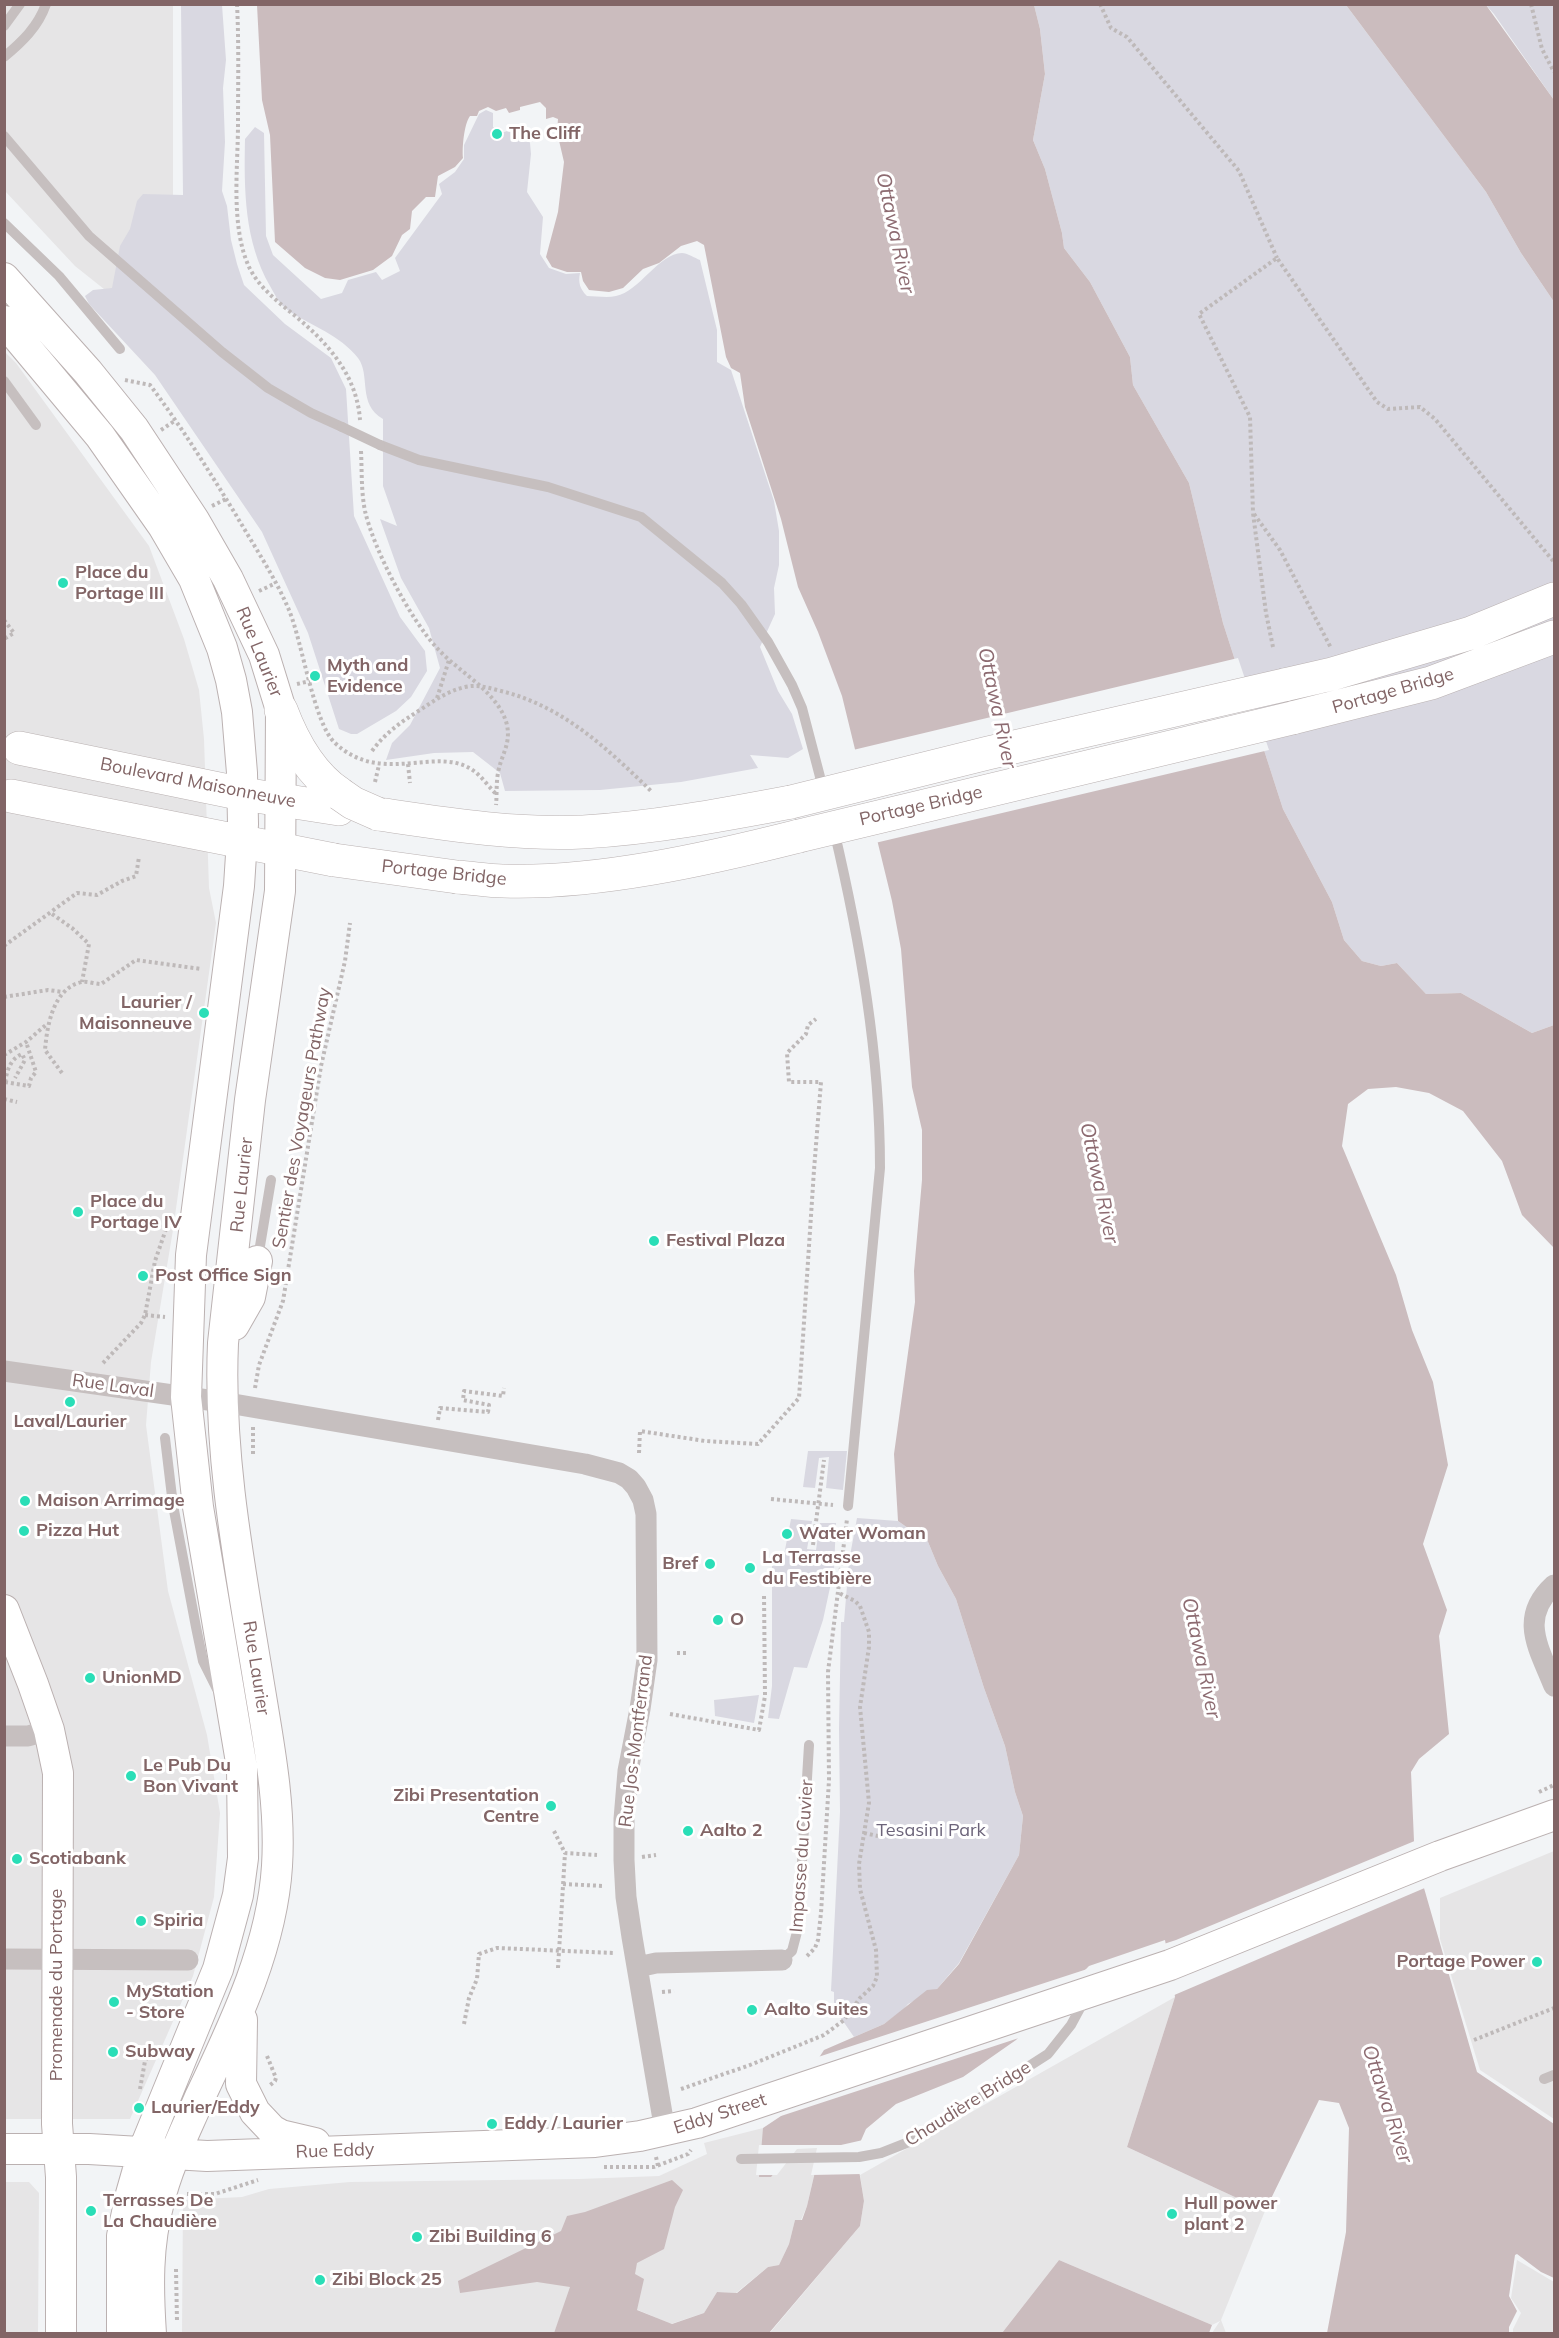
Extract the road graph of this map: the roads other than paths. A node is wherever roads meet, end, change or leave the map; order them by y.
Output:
1 (20, 4) edge
2 (46, 4) edge
3 (4, 26) edge
4 (4, 57) edge
5 (4, 136) edge
6 (4, 223) edge
7 (4, 278) edge
8 (4, 321) edge
9 (120, 349) dead end
10 (4, 381) edge
11 (36, 425) dead end
12 (1554, 599) edge
13 (1554, 637) edge
14 (287, 697) junction
15 (19, 748) dead end
16 (243, 794) junction
17 (10, 796) dead end
18 (281, 801) junction
19 (339, 802) junction
20 (378, 814) joint
21 (242, 842) junction
22 (309, 855) junction
23 (271, 1180) dead end
24 (257, 1262) joint
25 (223, 1343) junction
26 (4, 1371) edge
27 (186, 1397) junction
28 (222, 1402) junction
29 (165, 1438) dead end
30 (848, 1506) road end
31 (1554, 1585) edge
32 (4, 1610) edge
33 (1554, 1686) edge
34 (233, 1720) junction
35 (49, 1730) junction
36 (4, 1736) edge
37 (809, 1745) dead end
38 (1554, 1815) edge
39 (4, 1959) edge
40 (57, 1960) junction
41 (188, 1960) dead end
42 (783, 1960) joint
43 (638, 1967) junction
44 (1088, 1993) junction
45 (242, 2002) junction
46 (661, 2144) junction
47 (4, 2149) edge
48 (60, 2149) junction
49 (348, 2150) junction
50 (143, 2152) junction
51 (174, 2156) junction
52 (741, 2159) dead end
53 (164, 2330) edge
54 (62, 2334) edge
55 (123, 2334) edge

1 - 3 lane
2 - 4 lane
5 - 30 lane, bridge
6 - 9 lane
7 - 14 main road, Rue Laurier
8 - 16 main road, Rue Laurier
10 - 11 lane
12 - 20 main road, Portage Bridge, bridge
13 - 22 main road, Portage Bridge, bridge
14 - 18 main road, Rue Laurier
14 - 19 main road
15 - 16 main road, Boulevard Maisonneuve
16 - 18 main road, Boulevard Maisonneuve
16 - 21 main road, Rue Laurier
17 - 21 main road
18 - 19 main road, Boulevard Maisonneuve
18 - 22 main road, Rue Laurier
19 - 20 main road, Boulevard Maisonneuve, bridge
21 - 22 main road
21 - 27 main road, Rue Laurier
22 - 25 main road, Rue Laurier
23 - 24 lane
24 - 25 main road
25 - 28 main road, Rue Laurier
26 - 27 street, Rue Laval
27 - 28 street, Rue Laval
27 - 34 main road, Rue Laurier
28 - 43 street, Rue Jos-Montferrand
28 - 45 main road, Rue Laurier
29 - 34 lane
31 - 33 street
32 - 35 main road, Promenade du Portage
34 - 50 main road, Rue Laurier
35 - 36 street
35 - 40 main road, Promenade du Portage
37 - 42 lane, Impasse du Cuvier
38 - 44 main road
39 - 40 street
40 - 41 street
40 - 48 main road, Promenade du Portage
42 - 43 street
43 - 46 street, Rue Jos-Montferrand
44 - 46 main road, Eddy Street
44 - 52 lane, Chaudière Bridge
45 - 49 main road
45 - 51 main road, Rue Laurier
46 - 49 main road, Rue Eddy
47 - 48 main road, Rue Eddy
48 - 50 main road, Rue Eddy
48 - 54 main road, Promenade du Portage
49 - 51 main road, Rue Eddy
50 - 51 main road, Rue Eddy
50 - 55 main road, Rue Laurier
51 - 53 main road, Rue Laurier

